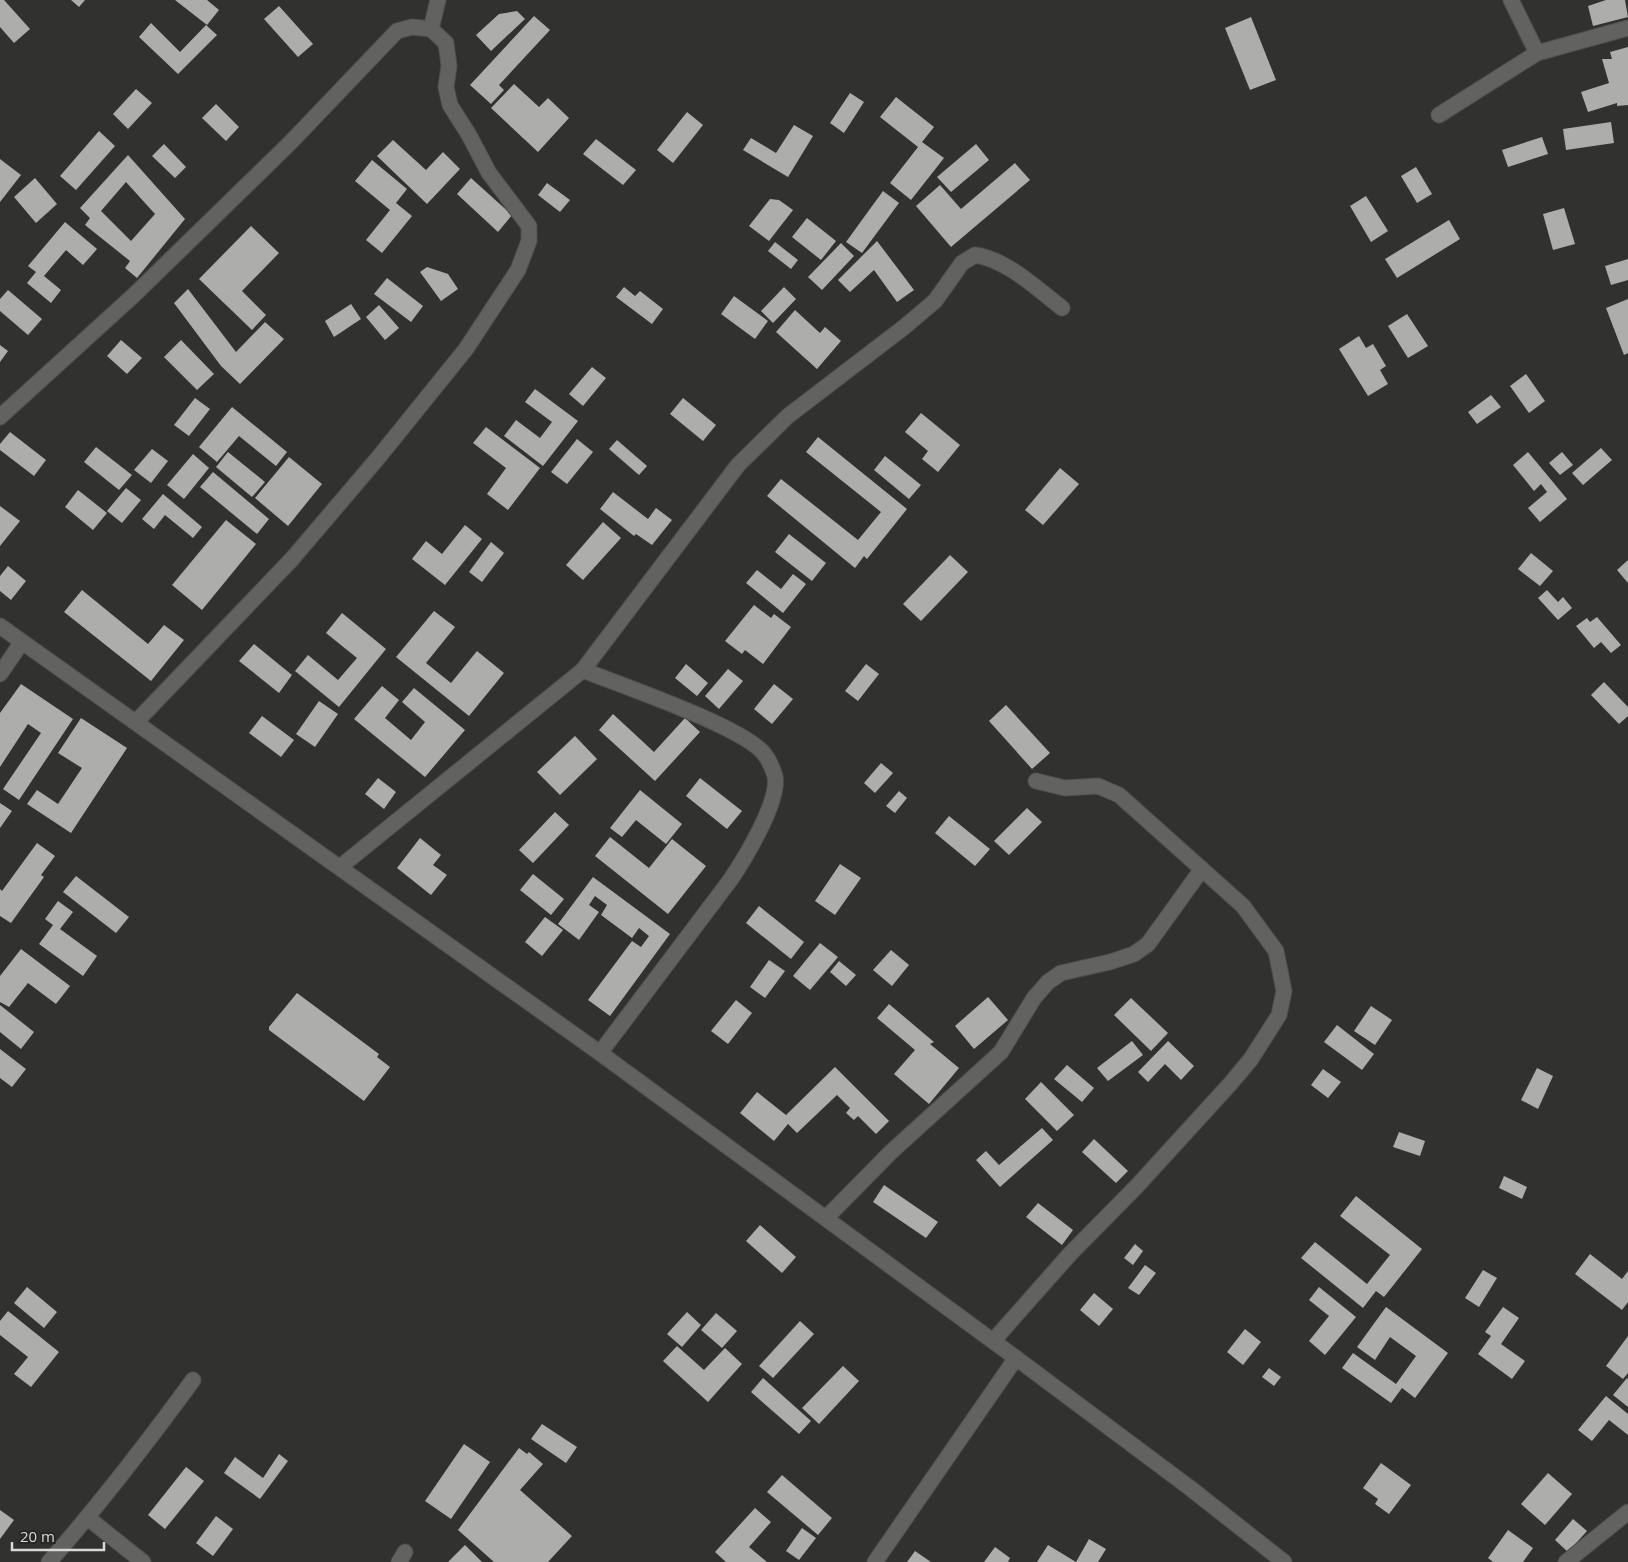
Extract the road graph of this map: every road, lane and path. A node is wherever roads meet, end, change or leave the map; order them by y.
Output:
1 (438, 0) edge
2 (1512, 0) edge
3 (1628, 28) edge
4 (431, 29) junction
5 (1538, 54) junction
6 (1439, 115) dead end
7 (1062, 308) dead end
8 (0, 416) edge
9 (0, 626) edge
10 (22, 642) junction
11 (583, 670) junction
12 (0, 674) edge
13 (136, 722) junction
14 (1036, 781) dead end
15 (340, 867) junction
16 (1202, 869) junction
17 (600, 1053) junction
18 (826, 1218) junction
19 (993, 1341) junction
20 (1016, 1358) junction
21 (193, 1380) dead end
22 (1628, 1512) edge
23 (88, 1518) junction
24 (49, 1562) edge
25 (143, 1562) edge
26 (874, 1562) edge
27 (1284, 1562) edge
28 (1566, 1562) edge

1 - 4 street
2 - 5 street
3 - 5 street
4 - 8 street
4 - 13 street
5 - 6 street
7 - 11 street
9 - 10 street
10 - 12 street
10 - 13 street
11 - 15 street
11 - 17 street
13 - 15 street
14 - 16 street
15 - 17 street
16 - 18 street
16 - 19 street
17 - 18 street
18 - 19 street
19 - 20 street
20 - 26 street
20 - 27 street
21 - 23 street
22 - 28 street
23 - 24 street
23 - 25 street

